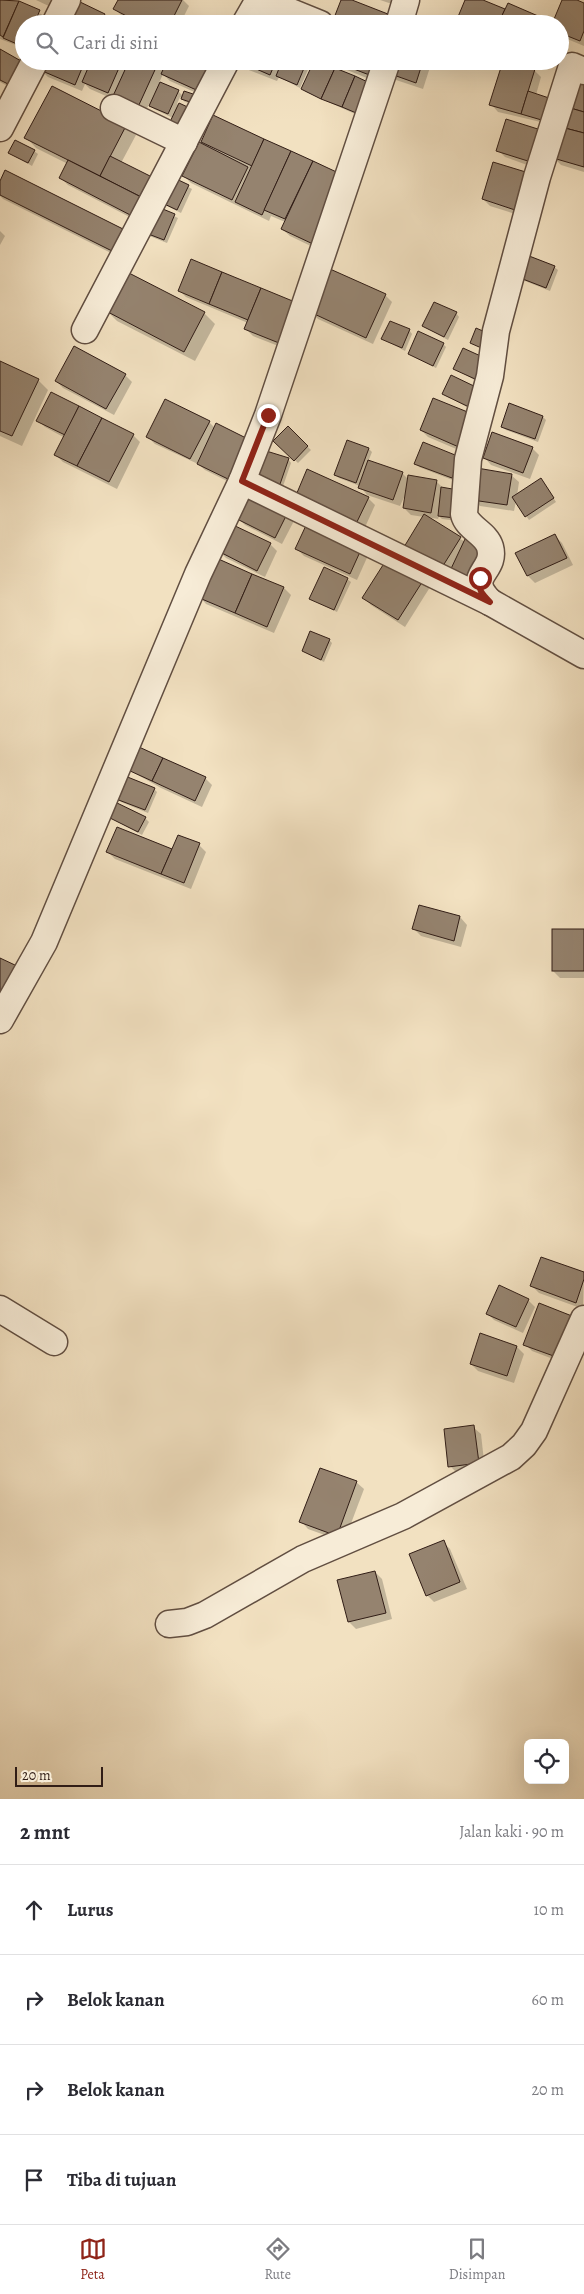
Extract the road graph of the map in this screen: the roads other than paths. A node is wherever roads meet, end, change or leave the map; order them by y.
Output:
1 (67, 0) edge
2 (406, 0) edge
3 (59, 15) edge
4 (250, 15) edge
5 (298, 15) edge
6 (402, 15) edge
7 (30, 70) edge
8 (221, 70) edge
9 (384, 70) edge
10 (584, 71) edge
11 (114, 108) dead end
12 (0, 128) edge
13 (184, 142) junction
14 (85, 330) dead end
15 (242, 481) junction
16 (490, 602) junction
17 (584, 655) edge
18 (0, 1020) edge
19 (0, 1309) edge
20 (584, 1319) edge
21 (54, 1342) dead end
22 (168, 1624) dead end

1 - 3 street
2 - 6 street
4 - 5 street
7 - 12 street
8 - 13 street
9 - 15 street
10 - 16 street
11 - 13 street
13 - 14 street
15 - 16 street
15 - 18 street
16 - 17 street
19 - 21 street
20 - 22 street

